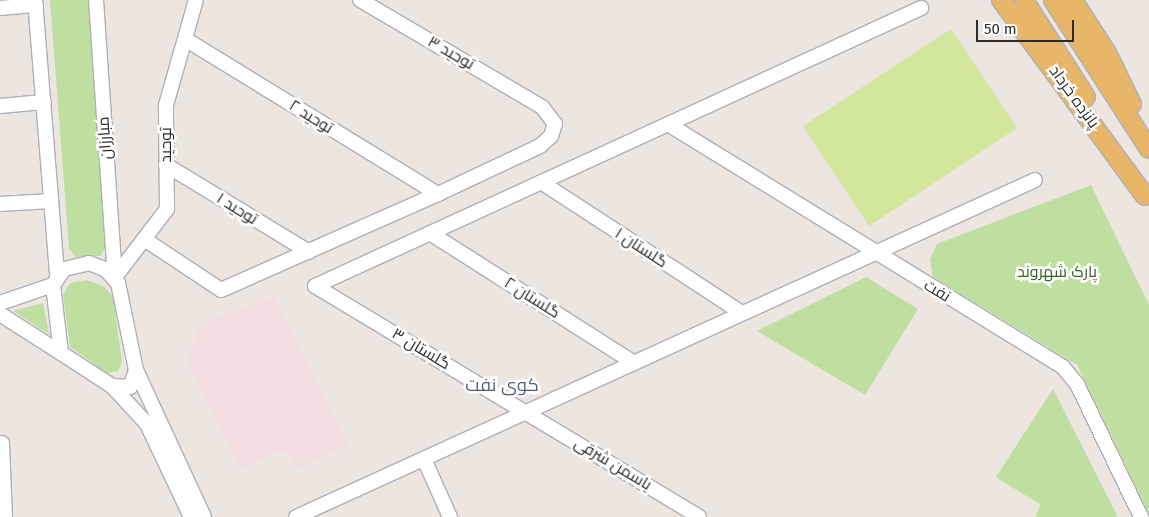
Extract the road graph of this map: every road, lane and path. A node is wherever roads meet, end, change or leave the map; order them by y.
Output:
1 (96, 0) edge
2 (196, 0) edge
3 (360, 0) edge
4 (1002, 0) edge
5 (1024, 0) edge
6 (1054, 0) edge
7 (1074, 0) edge
8 (36, 3) edge
9 (0, 8) edge
10 (921, 8) dead end
11 (184, 39) junction
12 (44, 102) junction
13 (0, 106) edge
14 (668, 124) junction
15 (1149, 138) edge
16 (1149, 149) edge
17 (166, 165) junction
18 (1035, 180) dead end
19 (541, 182) junction
20 (438, 194) junction
21 (51, 201) junction
22 (1147, 201) edge
23 (0, 204) edge
24 (430, 233) junction
25 (144, 239) junction
26 (309, 252) junction
27 (875, 253) junction
28 (115, 277) junction
29 (55, 281) junction
30 (0, 303) edge
31 (742, 313) junction
32 (0, 314) edge
33 (61, 354) junction
34 (634, 363) junction
35 (136, 370) junction
36 (112, 386) junction
37 (526, 412) junction
38 (2, 443) dead end
39 (424, 459) junction
40 (5, 517) edge
41 (191, 517) edge
42 (204, 517) edge
43 (296, 517) edge
44 (450, 517) edge
45 (699, 517) edge
46 (1141, 517) edge

1 - 28 street, مبارزان
2 - 11 street, توحید
3 - 20 street, توحید ۳
4 - 22 main road, پانزده خرداد
5 - 22 main road, پانزده خرداد
6 - 16 main road, پانزده خرداد
7 - 15 main road
8 - 9 street
8 - 12 street
10 - 14 street
11 - 17 street, توحید
11 - 20 street, توحید ۲
12 - 13 street
12 - 21 street
14 - 19 street
14 - 27 street, نفت
17 - 25 street, توحید
17 - 26 street, توحید ۱
18 - 27 street
19 - 24 street
19 - 31 street, گلستان ۱
20 - 26 street
21 - 23 street
21 - 29 street
24 - 34 street, گلستان ۲
24 - 37 street, گلستان ۳
25 - 26 street
25 - 28 street, توحید
27 - 31 street
27 - 46 street, نفت
28 - 29 street
28 - 35 street, مبارزان
29 - 30 street
29 - 33 street
31 - 34 street
32 - 33 street
33 - 36 street
34 - 37 street
35 - 36 street
35 - 42 street
36 - 41 street
37 - 39 street
37 - 45 street, یاسمن شرقی
38 - 40 street
39 - 43 street
39 - 44 street

